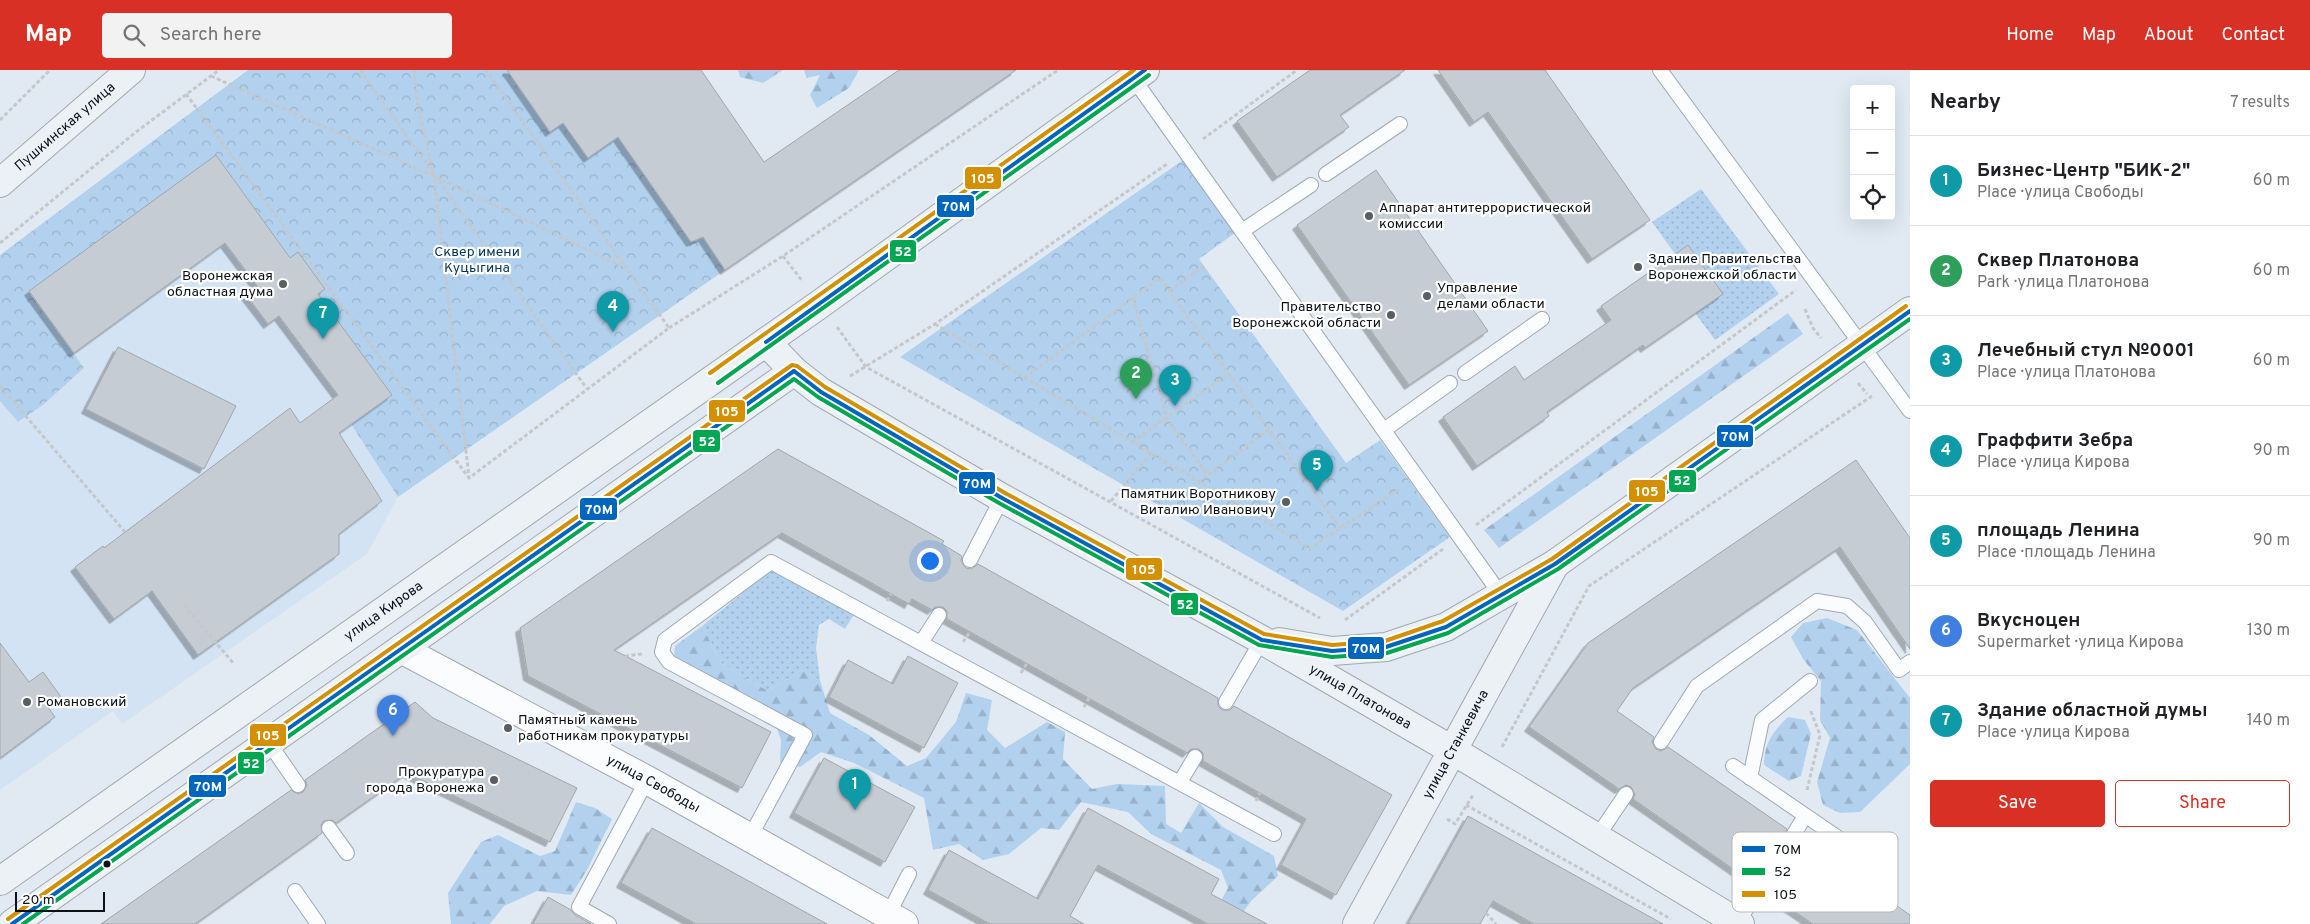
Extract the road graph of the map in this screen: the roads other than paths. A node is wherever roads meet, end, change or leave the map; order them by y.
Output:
1 (131, 70) edge
2 (1660, 70) edge
3 (1139, 74) edge
4 (1400, 124) dead end
5 (1326, 174) dead end
6 (0, 183) edge
7 (1311, 185) dead end
8 (1242, 231) junction
9 (1910, 311) edge
10 (1542, 319) dead end
11 (766, 342) junction
12 (1862, 345) junction
13 (794, 371) junction
14 (1465, 373) dead end
15 (1450, 383) dead end
16 (1910, 411) edge
17 (1384, 430) junction
18 (1002, 498) junction
19 (970, 560) dead end
20 (1555, 564) junction
21 (1501, 595) junction
22 (939, 615) dead end
23 (1262, 640) junction
24 (921, 643) junction
25 (402, 649) junction
26 (1910, 662) edge
27 (1806, 684) road end
28 (1226, 702) dead end
29 (1661, 742) dead end
30 (269, 743) junction
31 (1452, 750) junction
32 (1195, 757) dead end
33 (1733, 766) dead end
34 (1750, 778) junction
35 (647, 780) junction
36 (1180, 782) junction
37 (298, 784) dead end
38 (1626, 794) dead end
39 (1803, 815) junction
40 (329, 828) dead end
41 (1795, 832) edge
42 (1829, 832) edge
43 (1274, 834) dead end
44 (750, 837) junction
45 (1597, 837) junction
46 (347, 853) dead end
47 (909, 874) dead end
48 (0, 881) edge
49 (295, 891) dead end
50 (1745, 912) edge
51 (896, 920) edge
52 (1738, 923) edge
53 (12, 924) edge
54 (318, 924) edge
55 (608, 924) edge
56 (1357, 924) edge

1 - 6 main road, Пушкинская улица
2 - 12 lane
3 - 8 lane
3 - 11 main road, улица Кирова
4 - 5 lane
7 - 8 lane
8 - 17 lane
9 - 12 main road
10 - 14 lane
11 - 13 main road, улица Платонова
11 - 48 main road, улица Кирова
12 - 16 lane
12 - 20 main road
13 - 18 main road, улица Платонова
13 - 25 main road
15 - 17 lane
17 - 21 lane
18 - 19 lane
18 - 23 main road, улица Платонова
20 - 21 main road
20 - 31 main road, улица Станкевича
21 - 23 main road
22 - 24 lane
23 - 28 lane
23 - 31 main road, улица Платонова
24 - 36 lane
24 - 44 lane
25 - 30 main road
25 - 35 street, улица Свободы
26 - 29 lane
27 - 34 lane
30 - 37 lane
30 - 53 main road
31 - 45 main road, улица Платонова
31 - 56 main road, улица Станкевича
32 - 36 lane
33 - 34 lane
34 - 39 lane
35 - 44 street, улица Свободы
35 - 55 lane
36 - 43 lane
38 - 45 lane
39 - 41 lane
39 - 42 lane
40 - 46 lane
44 - 51 street, улица Свободы
45 - 52 main road, улица Платонова
47 - 51 lane
49 - 54 lane
50 - 52 lane

